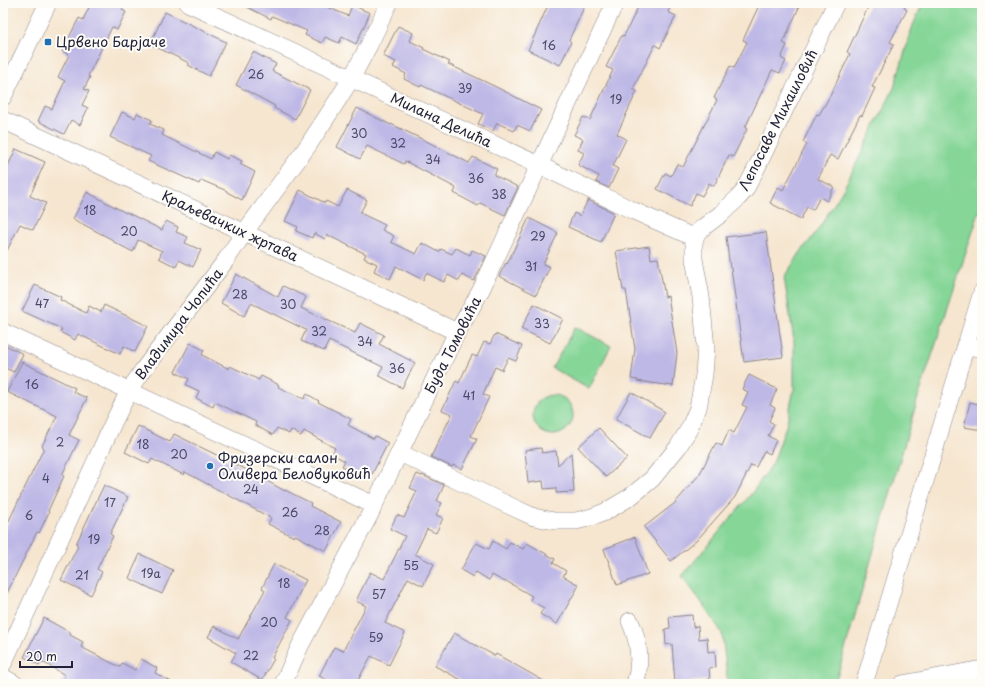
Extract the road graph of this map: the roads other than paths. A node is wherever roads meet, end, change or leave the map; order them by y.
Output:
1 (48, 3) edge
2 (188, 3) edge
3 (389, 3) edge
4 (615, 3) edge
5 (836, 3) edge
6 (351, 79) junction
7 (3, 97) edge
8 (3, 120) edge
9 (538, 165) junction
10 (244, 233) junction
11 (695, 238) junction
12 (982, 292) edge
13 (3, 332) edge
14 (458, 332) junction
15 (965, 345) junction
16 (982, 350) edge
17 (129, 391) junction
18 (400, 453) junction
19 (374, 504) junction
20 (630, 621) dead end
21 (3, 664) edge
22 (982, 669) edge
23 (3, 677) edge
24 (15, 684) edge
25 (282, 684) edge
26 (635, 684) edge
27 (864, 684) edge
28 (902, 684) edge

1 - 7 street
2 - 6 street, Милана Делића
3 - 6 street, Владимира Чопића
4 - 9 street, Буда Томовића
5 - 11 street, Лепосаве Михаиловић
6 - 9 street, Милана Делића
6 - 10 street, Владимира Чопића
8 - 10 street, Краљевачких жртава
9 - 11 street, Милана Делића
9 - 14 street, Буда Томовића
10 - 14 street, Краљевачких жртава
10 - 17 street, Владимира Чопића
11 - 18 street
12 - 15 street
13 - 17 street
14 - 18 street, Буда Томовића
15 - 16 street
15 - 27 street
17 - 19 street
17 - 21 street, Владимира Чопића
18 - 19 street, Буда Томовића
19 - 25 street, Буда Томовића
20 - 26 street
22 - 28 street
23 - 24 street

